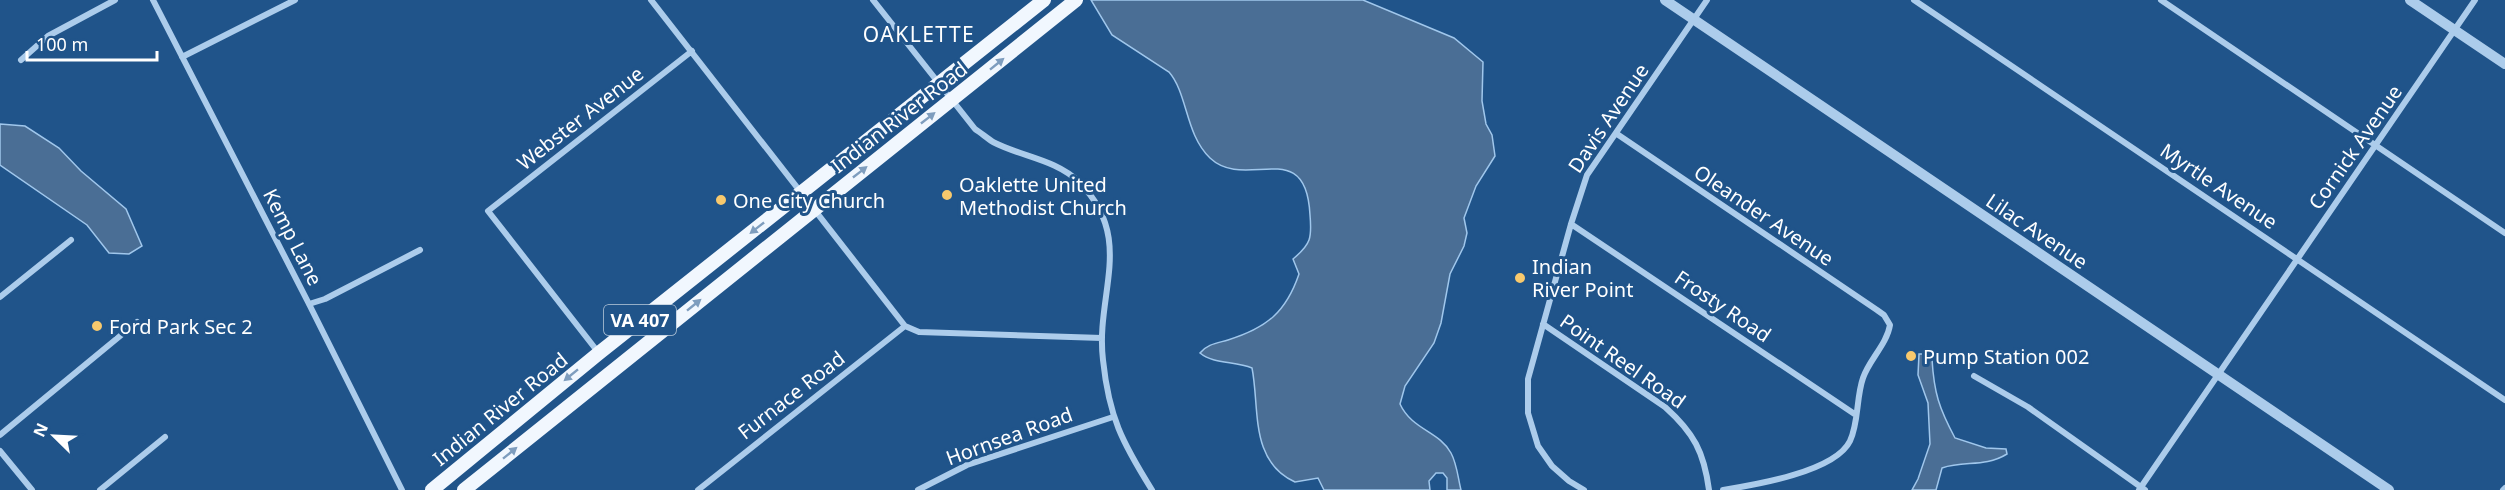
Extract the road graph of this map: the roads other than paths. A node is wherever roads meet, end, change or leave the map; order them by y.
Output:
1 (115, 0) edge
2 (153, 0) edge
3 (295, 0) edge
4 (651, 0) edge
5 (873, 0) edge
6 (1076, 0) edge
7 (1665, 0) edge
8 (1707, 0) edge
9 (1914, 0) edge
10 (2161, 0) edge
11 (2410, 0) edge
12 (2475, 0) edge
13 (1042, 2) edge
14 (1694, 20) junction
15 (2455, 30) junction
16 (692, 51) junction
17 (182, 57) junction
18 (21, 60) dead end
19 (2505, 64) edge
20 (938, 84) junction
21 (951, 100) junction
22 (1617, 134) junction
23 (2376, 146) junction
24 (802, 192) junction
25 (815, 208) junction
26 (1571, 224) junction
27 (2505, 233) edge
28 (71, 240) dead end
29 (420, 250) dead end
30 (2298, 259) junction
31 (0, 297) edge
32 (309, 304) junction
33 (137, 322) dead end
34 (1543, 324) junction
35 (905, 326) junction
36 (1102, 338) junction
37 (599, 352) junction
38 (2218, 374) junction
39 (1974, 376) dead end
40 (2505, 400) edge
41 (1856, 415) junction
42 (1113, 417) junction
43 (0, 435) edge
44 (165, 437) dead end
45 (0, 451) edge
46 (2142, 489) edge
47 (32, 490) edge
48 (100, 490) edge
49 (402, 490) edge
50 (432, 490) edge
51 (464, 490) edge
52 (698, 490) edge
53 (918, 490) edge
54 (1152, 490) edge
55 (1584, 490) edge
56 (1709, 490) edge
57 (1723, 490) edge
58 (2389, 490) edge

1 - 18 street
2 - 17 street, Kemp Lane
3 - 17 street
4 - 16 street
5 - 20 street
21 -> 6 main road, Indian River Road / VA 407
7 - 14 street, Lilac Avenue
8 - 14 street, Davis Avenue
9 - 30 street, Myrtle Avenue
10 - 23 street
11 - 15 street
12 - 15 street, Cornick Avenue
13 - 20 main road, Indian River Road / VA 407
14 - 22 street, Davis Avenue
14 - 38 street, Lilac Avenue
15 - 19 street
15 - 23 street, Cornick Avenue
16 - 24 street
16 - 37 street, Webster Avenue
17 - 32 street, Kemp Lane
20 - 21 street
20 - 24 main road, Indian River Road / VA 407
25 -> 21 main road, Indian River Road / VA 407
21 - 36 street
22 - 26 street, Davis Avenue
22 - 41 street, Oleander Avenue
23 - 27 street
23 - 30 street, Cornick Avenue
24 - 25 street
24 -> 37 main road, Indian River Road / VA 407
25 - 35 street
51 -> 25 main road, Indian River Road / VA 407
26 - 34 street, Davis Avenue
26 - 41 street, Frosty Road
28 - 31 street
29 - 32 street
30 - 38 street, Cornick Avenue
30 - 40 street, Myrtle Avenue
32 - 49 street, Kemp Lane
33 - 43 street
34 - 55 street, Davis Avenue
34 - 56 street, Point Reel Road
35 - 36 street
35 - 52 street, Furnace Road
36 - 42 street
37 -> 50 main road, Indian River Road / VA 407
38 - 46 street, Cornick Avenue
38 - 58 street, Lilac Avenue
39 - 46 street
41 - 57 street
42 - 53 street, Hornsea Road
42 - 54 street
44 - 48 street
45 - 47 street

